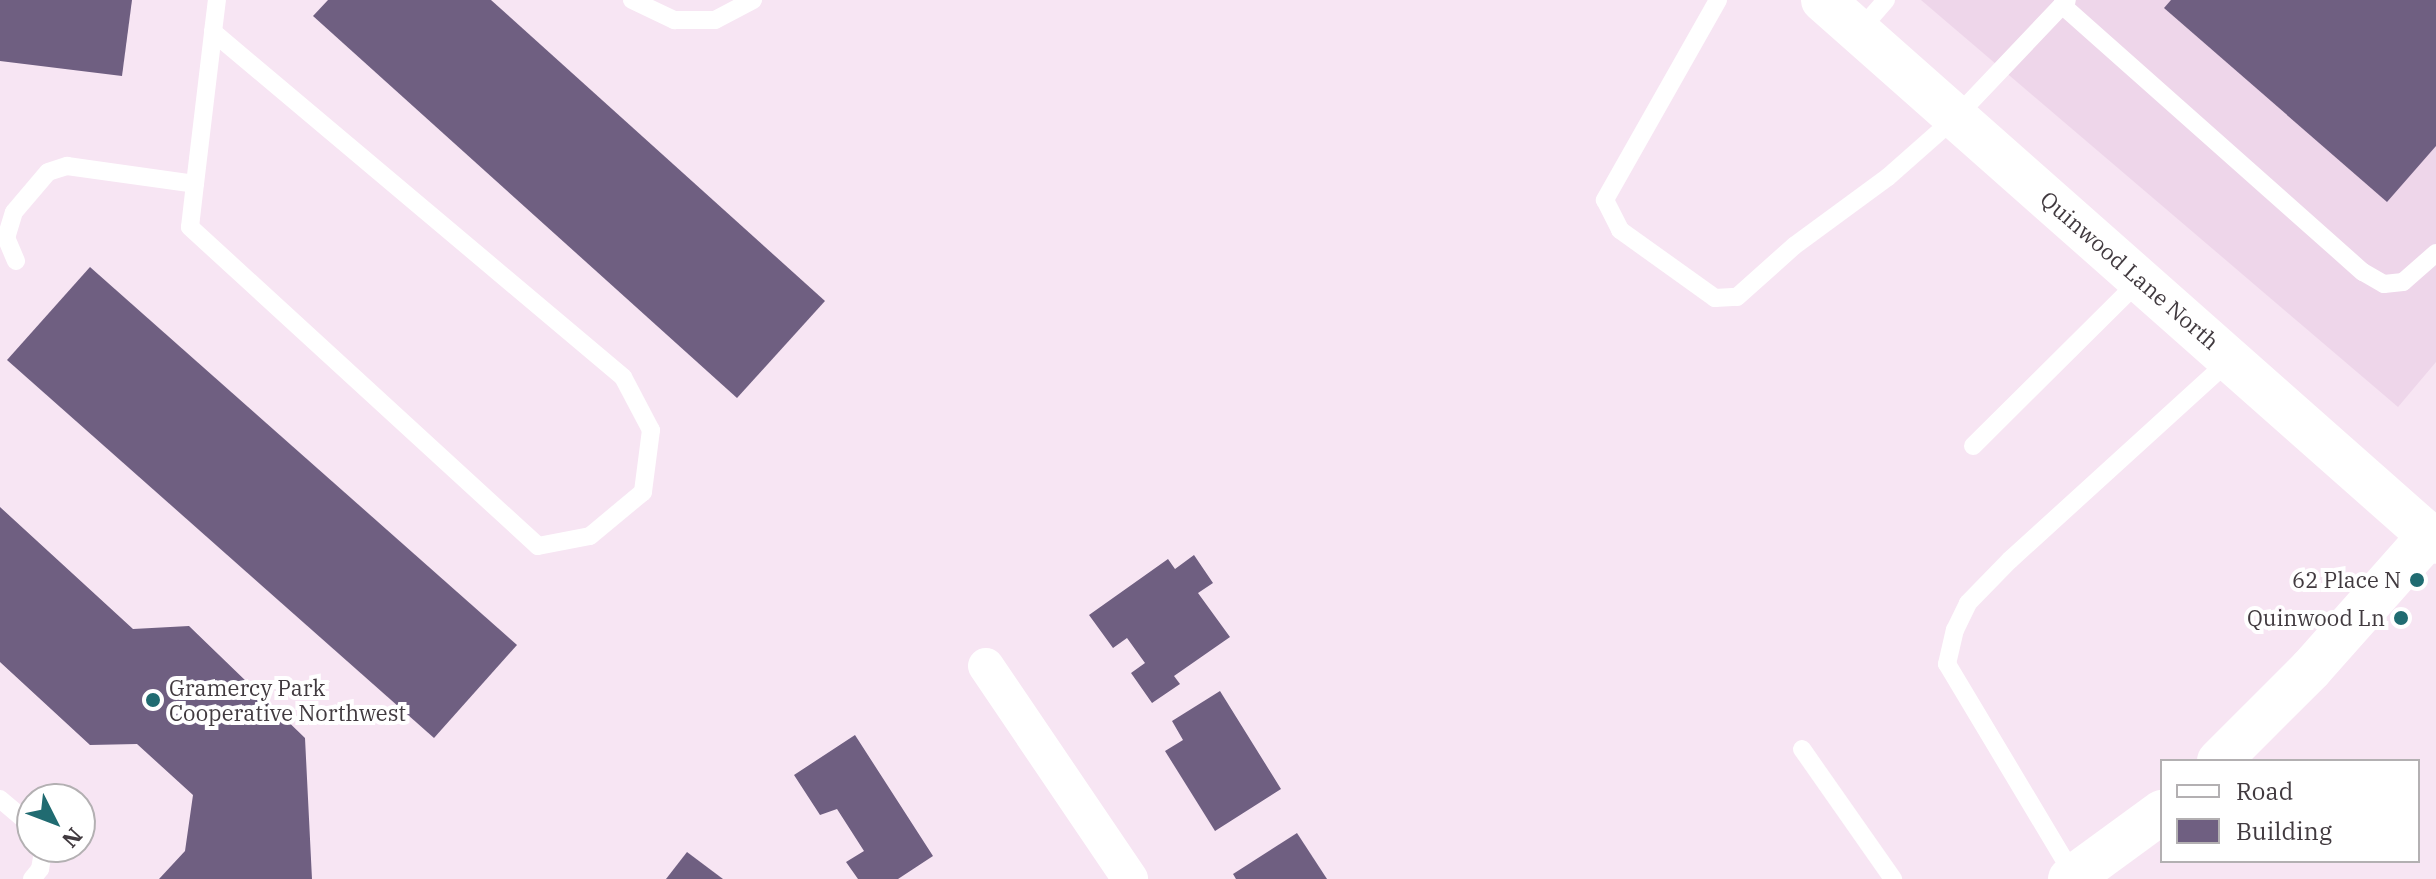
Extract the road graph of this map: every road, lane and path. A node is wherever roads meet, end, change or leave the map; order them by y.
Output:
1 (217, 0) edge
2 (632, 0) edge
3 (753, 0) edge
4 (1718, 0) edge
5 (1823, 0) edge
6 (2064, 2) edge
7 (1872, 16) edge
8 (213, 32) junction
9 (1956, 117) junction
10 (195, 184) junction
11 (2436, 253) edge
12 (16, 261) dead end
13 (2140, 280) junction
14 (2231, 359) junction
15 (1973, 446) dead end
16 (2434, 535) edge
17 (986, 666) dead end
18 (1802, 749) dead end
19 (2221, 759) edge
20 (0, 799) edge
21 (16, 812) edge
22 (2160, 813) edge
23 (2072, 878) edge
24 (1130, 879) edge
25 (1893, 879) edge

1 - 8 lane
2 - 3 lane
4 - 9 lane
5 - 7 street, Quinwood Lane North
6 - 9 lane
6 - 11 lane
7 - 9 street, Quinwood Lane North
8 - 10 lane
8 - 10 lane
9 - 13 street, Quinwood Lane North
10 - 12 lane
13 - 14 street, Quinwood Lane North
13 - 15 lane
14 - 16 street, Quinwood Lane North
14 - 23 lane
16 - 19 street
17 - 24 street
18 - 25 lane
20 - 21 lane
22 - 23 street

